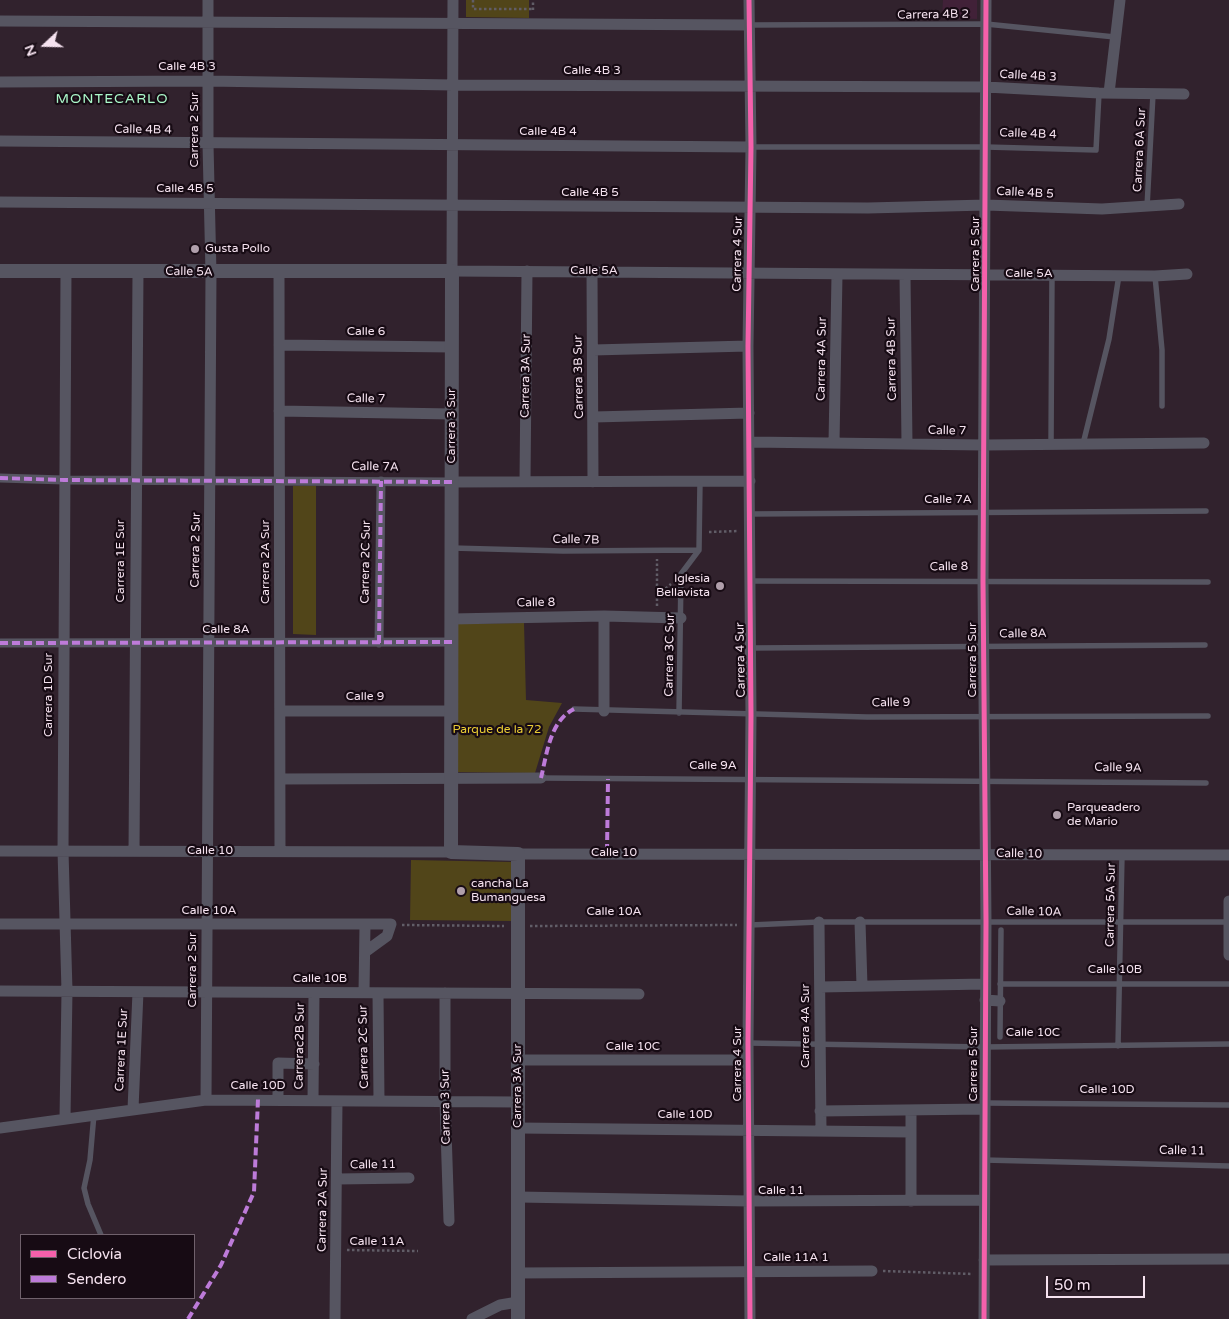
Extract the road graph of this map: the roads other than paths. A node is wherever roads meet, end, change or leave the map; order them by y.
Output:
1 (208, 0) edge
2 (453, 0) edge
3 (749, 0) edge
4 (986, 0) edge
5 (1120, 0) edge
6 (0, 21) edge
7 (208, 21) junction
8 (453, 22) junction
9 (986, 24) junction
10 (750, 25) junction
11 (1115, 37) junction
12 (208, 81) junction
13 (0, 82) edge
14 (453, 85) junction
15 (750, 85) junction
16 (986, 87) junction
17 (1104, 93) junction
18 (1152, 94) junction
19 (1184, 94) dead end
20 (0, 141) edge
21 (208, 144) junction
22 (453, 145) junction
23 (751, 147) junction
24 (986, 147) junction
25 (0, 202) edge
26 (209, 203) junction
27 (1179, 204) dead end
28 (986, 205) junction
29 (453, 206) junction
30 (1147, 207) junction
31 (749, 208) junction
32 (592, 270) junction
33 (0, 271) edge
34 (66, 271) junction
35 (452, 271) junction
36 (527, 271) junction
37 (138, 272) junction
38 (211, 272) junction
39 (279, 272) junction
40 (748, 273) junction
41 (986, 274) junction
42 (1052, 274) junction
43 (1187, 274) dead end
44 (836, 275) junction
45 (905, 275) junction
46 (1119, 275) junction
47 (1155, 276) junction
48 (279, 345) junction
49 (748, 346) junction
50 (452, 347) junction
51 (593, 350) junction
52 (1162, 406) dead end
53 (279, 411) junction
54 (749, 413) junction
55 (452, 414) junction
56 (594, 417) junction
57 (750, 442) junction
58 (834, 443) junction
59 (1204, 443) dead end
60 (907, 444) junction
61 (1083, 444) junction
62 (984, 445) junction
63 (1051, 445) junction
64 (0, 478) edge
65 (64, 480) junction
66 (279, 480) junction
67 (136, 481) junction
68 (210, 481) junction
69 (381, 481) junction
70 (750, 481) junction
71 (452, 482) junction
72 (525, 482) junction
73 (593, 482) junction
74 (700, 482) junction
75 (1206, 511) dead end
76 (984, 513) junction
77 (750, 514) junction
78 (452, 548) junction
79 (700, 550) junction
80 (750, 581) junction
81 (983, 581) junction
82 (1208, 582) dead end
83 (604, 616) junction
84 (681, 618) junction
85 (452, 619) junction
86 (452, 642) junction
87 (0, 643) edge
88 (208, 643) junction
89 (280, 643) junction
90 (379, 643) junction
91 (63, 644) junction
92 (135, 644) junction
93 (1205, 645) dead end
94 (983, 647) junction
95 (750, 648) junction
96 (574, 709) dead end
97 (280, 711) junction
98 (451, 711) junction
99 (604, 711) junction
100 (678, 714) junction
101 (751, 715) junction
102 (983, 716) junction
103 (1208, 716) dead end
104 (451, 778) junction
105 (541, 778) joint
106 (280, 779) junction
107 (751, 780) junction
108 (984, 781) junction
109 (1206, 783) dead end
110 (0, 851) edge
111 (62, 851) junction
112 (134, 851) junction
113 (207, 851) junction
114 (280, 851) junction
115 (451, 852) junction
116 (750, 853) junction
117 (518, 854) junction
118 (984, 854) junction
119 (1122, 855) junction
120 (1229, 855) edge
121 (1229, 901) edge
122 (819, 922) junction
123 (860, 922) junction
124 (986, 922) junction
125 (1229, 922) edge
126 (65, 923) junction
127 (1121, 923) junction
128 (0, 924) edge
129 (366, 924) junction
130 (206, 925) junction
131 (750, 925) junction
132 (1001, 930) dead end
133 (365, 952) junction
134 (1229, 955) edge
135 (985, 984) junction
136 (1000, 984) junction
137 (1119, 984) junction
138 (1229, 984) edge
139 (862, 986) junction
140 (820, 987) junction
141 (0, 991) edge
142 (67, 991) junction
143 (138, 992) junction
144 (206, 992) junction
145 (364, 992) junction
146 (314, 993) junction
147 (378, 993) junction
148 (445, 993) junction
149 (518, 993) junction
150 (640, 994) dead end
151 (984, 1000) junction
152 (1000, 1001) junction
153 (1000, 1037) dead end
154 (748, 1043) junction
155 (1229, 1044) edge
156 (820, 1045) junction
157 (1118, 1046) junction
158 (984, 1047) junction
159 (518, 1060) junction
160 (748, 1060) junction
161 (314, 1064) junction
162 (278, 1099) junction
163 (206, 1100) junction
164 (314, 1100) junction
165 (337, 1100) junction
166 (379, 1101) junction
167 (445, 1101) junction
168 (518, 1102) junction
169 (1229, 1104) edge
170 (984, 1106) junction
171 (133, 1109) junction
172 (820, 1111) junction
173 (911, 1111) junction
174 (94, 1114) junction
175 (65, 1118) junction
176 (0, 1128) edge
177 (518, 1128) junction
178 (748, 1129) junction
179 (820, 1130) junction
180 (911, 1132) junction
181 (984, 1160) junction
182 (1229, 1166) edge
183 (409, 1178) dead end
184 (338, 1179) junction
185 (518, 1197) junction
186 (748, 1200) junction
187 (984, 1200) junction
188 (911, 1201) junction
189 (449, 1221) dead end
190 (101, 1234) edge
191 (1229, 1259) edge
192 (984, 1260) junction
193 (872, 1271) road end
194 (751, 1272) junction
195 (517, 1273) junction
196 (518, 1302) junction
197 (474, 1318) edge
198 (335, 1319) edge
199 (518, 1319) edge
200 (750, 1319) edge
201 (984, 1319) edge

1 - 7 street, Carrera 2 Sur
2 - 8 street, Carrera 3 Sur
3 - 10 street, Carrera 4 Sur
4 - 9 street, Carrera 5 Sur
5 - 11 street
6 - 7 street
7 - 8 street
7 - 12 street, Carrera 2 Sur
8 - 10 street
8 - 14 street, Carrera 3 Sur
9 - 10 lane, Carrera 4B 2
9 - 11 lane, Carrera 4B 2
9 - 16 street, Carrera 5 Sur
10 - 15 street, Carrera 4 Sur
11 - 17 street
12 - 13 street, Calle 4B 3
12 - 14 street, Calle 4B 3
12 - 21 street, Carrera 2 Sur
14 - 15 street, Calle 4B 3
14 - 22 street, Carrera 3 Sur
15 - 16 street, Calle 4B 3
15 - 23 street, Carrera 4 Sur
16 - 17 street, Calle 4B 3
16 - 24 street, Carrera 5 Sur
17 - 18 street, Calle 4B 3
17 - 24 lane, Calle 4B 4
18 - 19 street, Calle 4B 3
18 - 30 lane, Carrera 6A Sur
20 - 21 street, Calle 4B 4
21 - 22 street, Calle 4B 4
21 - 26 street, Carrera 2 Sur
22 - 23 street, Calle 4B 4
22 - 29 street, Carrera 3 Sur
23 - 24 lane, Calle 4B 4
23 - 31 street, Carrera 4 Sur
24 - 28 street, Carrera 5 Sur
25 - 26 street, Calle 4B 5
26 - 29 street, Calle 4B 5
26 - 38 street, Carrera 2 Sur
27 - 30 street, Calle 4B 5
28 - 30 street, Calle 4B 5
28 - 31 street, Calle 4B 5
28 - 41 street, Carrera 5 Sur
29 - 31 street, Calle 4B 5
29 - 35 street, Carrera 3 Sur
31 - 40 street, Carrera 4 Sur
32 - 36 street, Calle 5A
32 - 40 street, Calle 5A
32 - 51 street, Carrera 3B Sur
33 - 34 street, Calle 5A
34 - 37 street, Calle 5A
34 - 65 street, Carrera 1D Sur
35 - 36 street, Calle 5A
35 - 39 street, Calle 5A
35 - 50 street, Carrera 3 Sur
36 - 72 street, Carrera 3A Sur
37 - 38 street, Calle 5A
37 - 67 street, Carrera 1E Sur
38 - 39 street, Calle 5A
38 - 68 street, Carrera 2 Sur
39 - 48 street, Carrera 2A Sur
40 - 44 street, Calle 5A
40 - 49 street, Carrera 4 Sur
41 - 42 street, Calle 5A
41 - 45 street, Calle 5A
41 - 62 street, Carrera 5 Sur
42 - 46 street, Calle 5A
42 - 63 lane
43 - 47 street, Calle 5A
44 - 45 street, Calle 5A
44 - 58 street, Carrera 4A Sur
45 - 60 street, Carrera 4B Sur
46 - 47 street, Calle 5A
46 - 61 lane
47 - 52 lane
48 - 50 street, Calle 6
48 - 53 street, Carrera 2A Sur
49 - 51 street
49 - 54 street, Carrera 4 Sur
50 - 55 street, Carrera 3 Sur
51 - 56 street, Carrera 3B Sur
53 - 55 street, Calle 7
53 - 66 street, Carrera 2A Sur
54 - 56 street
54 - 57 street, Carrera 4 Sur
55 - 71 street, Carrera 3 Sur
56 - 73 street, Carrera 3B Sur
57 - 58 street, Calle 7
57 - 70 street, Carrera 4 Sur
58 - 60 street, Calle 7
59 - 61 street, Calle 7
60 - 62 street, Calle 7
61 - 63 street, Calle 7
62 - 63 street, Calle 7
62 - 76 street, Carrera 5 Sur
64 - 65 street, Calle 7A
65 - 67 street, Calle 7A
65 - 91 street, Carrera 1D Sur
66 - 68 street, Calle 7A
66 - 69 street, Calle 7A
66 - 89 street, Carrera 2A Sur
67 - 68 street, Calle 7A
67 - 92 street, Carrera 1E Sur
68 - 88 street, Carrera 2 Sur
69 - 71 street, Calle 7A
69 - 90 street, Carrera 2C Sur
70 - 74 street, Calle 7A
70 - 77 street, Carrera 4 Sur
71 - 72 street, Calle 7A
71 - 78 street, Carrera 3 Sur
72 - 73 street, Calle 7A
73 - 74 street, Calle 7A
74 - 79 lane
75 - 76 lane, Calle 7A
76 - 77 lane, Calle 7A
76 - 81 street, Carrera 5 Sur
77 - 80 street, Carrera 4 Sur
78 - 79 lane, Calle 7B
78 - 85 street, Carrera 3 Sur
79 - 84 lane, Carrera 3C Sur
80 - 81 lane, Calle 8
80 - 95 street, Carrera 4 Sur
81 - 82 lane, Calle 8
81 - 94 street, Carrera 5 Sur
83 - 84 street, Calle 8
83 - 85 street, Calle 8
83 - 99 street
84 - 100 lane, Carrera 3C Sur
85 - 86 street, Carrera 3 Sur
86 - 90 street, Calle 8A
86 - 98 street, Carrera 3 Sur
87 - 91 street, Calle 8A
88 - 89 street, Calle 8A
88 - 92 street, Calle 8A
88 - 113 street, Carrera 2 Sur
89 - 90 street, Calle 8A
89 - 97 street, Carrera 2A Sur
91 - 92 street, Calle 8A
91 - 111 street, Carrera 1D Sur
92 - 112 street, Carrera 1E Sur
93 - 94 lane, Calle 8A
94 - 95 lane, Calle 8A
94 - 102 street, Carrera 5 Sur
95 - 101 street, Carrera 4 Sur
96 - 99 lane, Calle 9
97 - 98 street, Calle 9
97 - 106 street, Carrera 2A Sur
98 - 104 street, Carrera 3 Sur
99 - 100 lane, Calle 9
100 - 101 lane, Calle 9
101 - 102 lane, Calle 9
101 - 107 street, Carrera 4 Sur
102 - 103 lane, Calle 9
102 - 108 street, Carrera 5 Sur
104 - 105 street, Calle 9A
104 - 106 street, Calle 9A
104 - 115 street, Carrera 3 Sur
105 - 107 lane, Calle 9A
106 - 114 street, Carrera 2A Sur
107 - 108 lane, Calle 9A
107 - 116 street, Carrera 4 Sur
108 - 109 lane, Calle 9A
108 - 118 street, Carrera 5 Sur
110 - 111 street, Calle 10
111 - 112 street, Calle 10
111 - 126 street, Carrera 1D Sur
112 - 113 street, Calle 10
113 - 114 street, Calle 10
113 - 130 street, Carrera 2 Sur
114 - 115 street, Calle 10
115 - 117 street, Calle 10
116 - 117 street, Calle 10
116 - 118 street, Calle 10
116 - 131 street, Carrera 4 Sur
117 - 149 street, Carrera 3A Sur
118 - 119 street, Calle 10
118 - 124 street, Carrera 5 Sur
119 - 120 street, Calle 10
119 - 127 lane, Carrera 5A Sur
121 - 125 street
122 - 123 lane, Calle 10A
122 - 131 lane, Calle 10A
122 - 140 street, Carrera 4A Sur
123 - 124 lane, Calle 10A
123 - 139 street
124 - 127 lane, Calle 10A
124 - 135 street, Carrera 5 Sur
125 - 127 lane, Calle 10A
125 - 134 street
126 - 128 street, Calle 10A
126 - 130 street, Calle 10A
126 - 142 street, Carrera 1D Sur
127 - 137 lane, Carrera 5A Sur
129 - 130 street, Calle 10A
129 - 133 street, Carrera 2C Sur
129 - 133 street, Calle 10A
130 - 144 street, Carrera 2 Sur
131 - 154 street, Carrera 4 Sur
132 - 136 lane, Carrera 5 Sur
133 - 145 street, Carrera 2C Sur
135 - 139 street
135 - 151 street, Carrera 5 Sur
136 - 137 lane, Calle 10B
136 - 152 lane, Carrera 5 Sur
137 - 138 lane, Calle 10B
137 - 157 lane, Carrera 5A Sur
139 - 140 street
140 - 156 street, Carrera 4A Sur
141 - 142 street, Calle 10B
142 - 143 street, Calle 10B
142 - 175 street, Carrera 1D Sur
143 - 144 street, Calle 10B
143 - 171 street, Carrera 1E Sur
144 - 146 street, Calle 10B
144 - 163 street, Carrera 2 Sur
145 - 146 street, Calle 10B
145 - 147 street, Calle 10B
146 - 161 street, Carrerac2B Sur
147 - 148 street, Calle 10B
147 - 166 street, Carrera 2C Sur
148 - 149 street, Calle 10B
148 - 167 street, Carrera 3 Sur
149 - 150 street, Calle 10B
149 - 159 street, Carrera 3A Sur
151 - 152 street
151 - 158 street, Carrera 5 Sur
152 - 153 lane, Carrera 5 Sur
154 - 156 lane, Calle 10C
154 - 160 street, Carrera 4 Sur
155 - 157 lane, Calle 10C
156 - 158 lane, Calle 10C
156 - 172 street, Carrera 4A Sur
157 - 158 lane, Calle 10C
158 - 170 street, Carrera 5 Sur
159 - 160 street, Calle 10C
159 - 168 street, Carrera 3A Sur
160 - 178 street, Carrera 4 Sur
161 - 162 street
161 - 164 street, Carrerac2B Sur
162 - 163 street, Calle 10D
162 - 164 street, Calle 10D
163 - 171 street, Calle 10D
164 - 165 street, Calle 10D
165 - 166 street, Calle 10D
165 - 184 street, Carrera 2A Sur
166 - 167 street, Calle 10D
167 - 168 street, Calle 10D
167 - 189 street, Carrera 3 Sur
168 - 177 street, Carrera 3A Sur
169 - 170 lane, Calle 10D
170 - 173 street, Calle 10D
170 - 181 street, Carrera 5 Sur
171 - 174 street, Calle 10D
172 - 173 street, Calle 10D
172 - 179 street, Carrera 4A Sur
173 - 180 street
174 - 175 street, Calle 10D
174 - 190 lane
175 - 176 street, Calle 10D
177 - 178 street, Calle 10D
177 - 185 street, Carrera 3A Sur
178 - 179 street, Calle 10D
178 - 186 street, Carrera 4 Sur
179 - 180 street, Calle 10D
180 - 188 street
181 - 182 lane, Calle 11
181 - 187 street, Carrera 5 Sur
183 - 184 street, Calle 11
184 - 198 street, Carrera 2A Sur
185 - 186 street, Calle 11
185 - 195 street, Carrera 3A Sur
186 - 188 street, Calle 11
186 - 194 street, Carrera 4 Sur
187 - 188 street, Calle 11
187 - 192 street, Carrera 5 Sur
191 - 192 street
192 - 201 street, Carrera 5 Sur
193 - 194 street, Calle 11A 1
194 - 195 street, Calle 11A 1
194 - 200 street, Carrera 4 Sur
195 - 196 street, Carrera 3A Sur
196 - 197 street
196 - 199 street, Carrera 3A Sur

